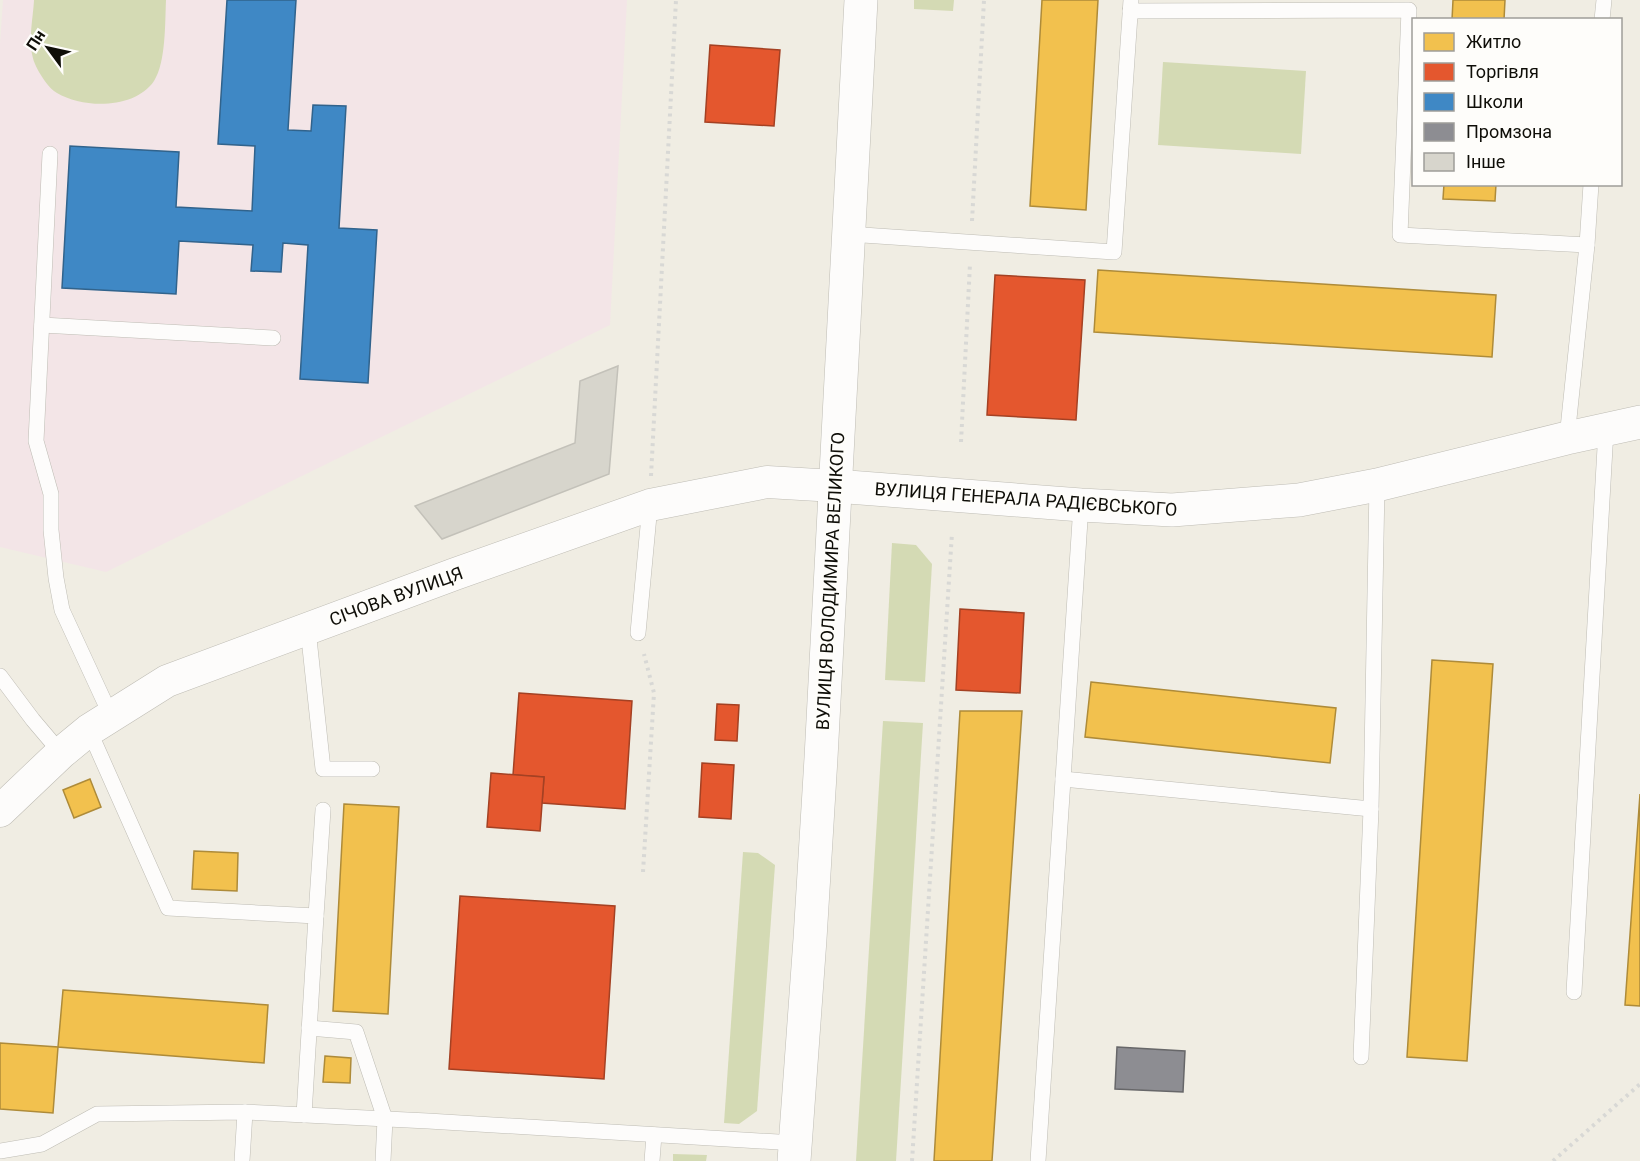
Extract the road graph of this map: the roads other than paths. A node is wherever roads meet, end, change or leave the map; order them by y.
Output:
1 (861, 0) edge
2 (1604, 0) edge
3 (1130, 5) edge
4 (1602, 18) edge
5 (50, 154) dead end
6 (1591, 186) edge
7 (848, 234) junction
8 (1587, 245) junction
9 (42, 325) junction
10 (273, 338) dead end
11 (1640, 422) edge
12 (1606, 430) junction
13 (1567, 438) junction
14 (1377, 485) junction
15 (835, 486) junction
16 (650, 505) junction
17 (1081, 505) junction
18 (308, 629) junction
19 (638, 633) road end
20 (0, 676) edge
21 (100, 723) junction
22 (62, 753) junction
23 (372, 770) dead end
24 (1063, 779) junction
25 (323, 810) dead end
26 (1371, 810) junction
27 (0, 811) edge
28 (316, 916) junction
29 (1574, 992) dead end
30 (309, 1028) junction
31 (1361, 1057) dead end
32 (245, 1112) junction
33 (304, 1115) junction
34 (385, 1119) junction
35 (654, 1136) junction
36 (0, 1151) edge
37 (795, 1152) edge
38 (242, 1161) edge
39 (383, 1161) edge
40 (652, 1161) edge
41 (1038, 1161) edge

1 - 7 main road, ВУЛИЦЯ ВОЛОДИМИРА ВЕЛИКОГО
2 - 4 lane
3 - 7 lane
3 - 8 lane
5 - 9 lane
6 - 8 lane
7 - 15 main road, ВУЛИЦЯ ВОЛОДИМИРА ВЕЛИКОГО
8 - 13 lane
9 - 10 lane
9 - 21 lane
11 - 12 main road, ВУЛИЦЯ ГЕНЕРАЛА РАДІЄВСЬКОГО
12 - 13 main road, ВУЛИЦЯ ГЕНЕРАЛА РАДІЄВСЬКОГО
12 - 29 lane
13 - 14 main road, ВУЛИЦЯ ГЕНЕРАЛА РАДІЄВСЬКОГО
14 - 17 main road, ВУЛИЦЯ ГЕНЕРАЛА РАДІЄВСЬКОГО
14 - 26 lane
15 - 16 street, СІЧОВА ВУЛИЦЯ
15 - 17 main road, ВУЛИЦЯ ГЕНЕРАЛА РАДІЄВСЬКОГО
15 - 37 main road, ВУЛИЦЯ ВОЛОДИМИРА ВЕЛИКОГО
16 - 18 street, СІЧОВА ВУЛИЦЯ
16 - 19 lane
17 - 24 lane
18 - 21 street, СІЧОВА ВУЛИЦЯ
18 - 23 lane
20 - 22 lane
21 - 22 street, СІЧОВА ВУЛИЦЯ
21 - 28 lane
22 - 27 street, СІЧОВА ВУЛИЦЯ
24 - 26 lane
24 - 41 lane
25 - 28 lane
26 - 31 lane
28 - 30 lane
30 - 33 lane
30 - 34 lane
32 - 33 lane
32 - 36 lane
32 - 38 lane
33 - 34 lane
34 - 35 lane
34 - 39 lane
35 - 37 lane
35 - 40 lane

